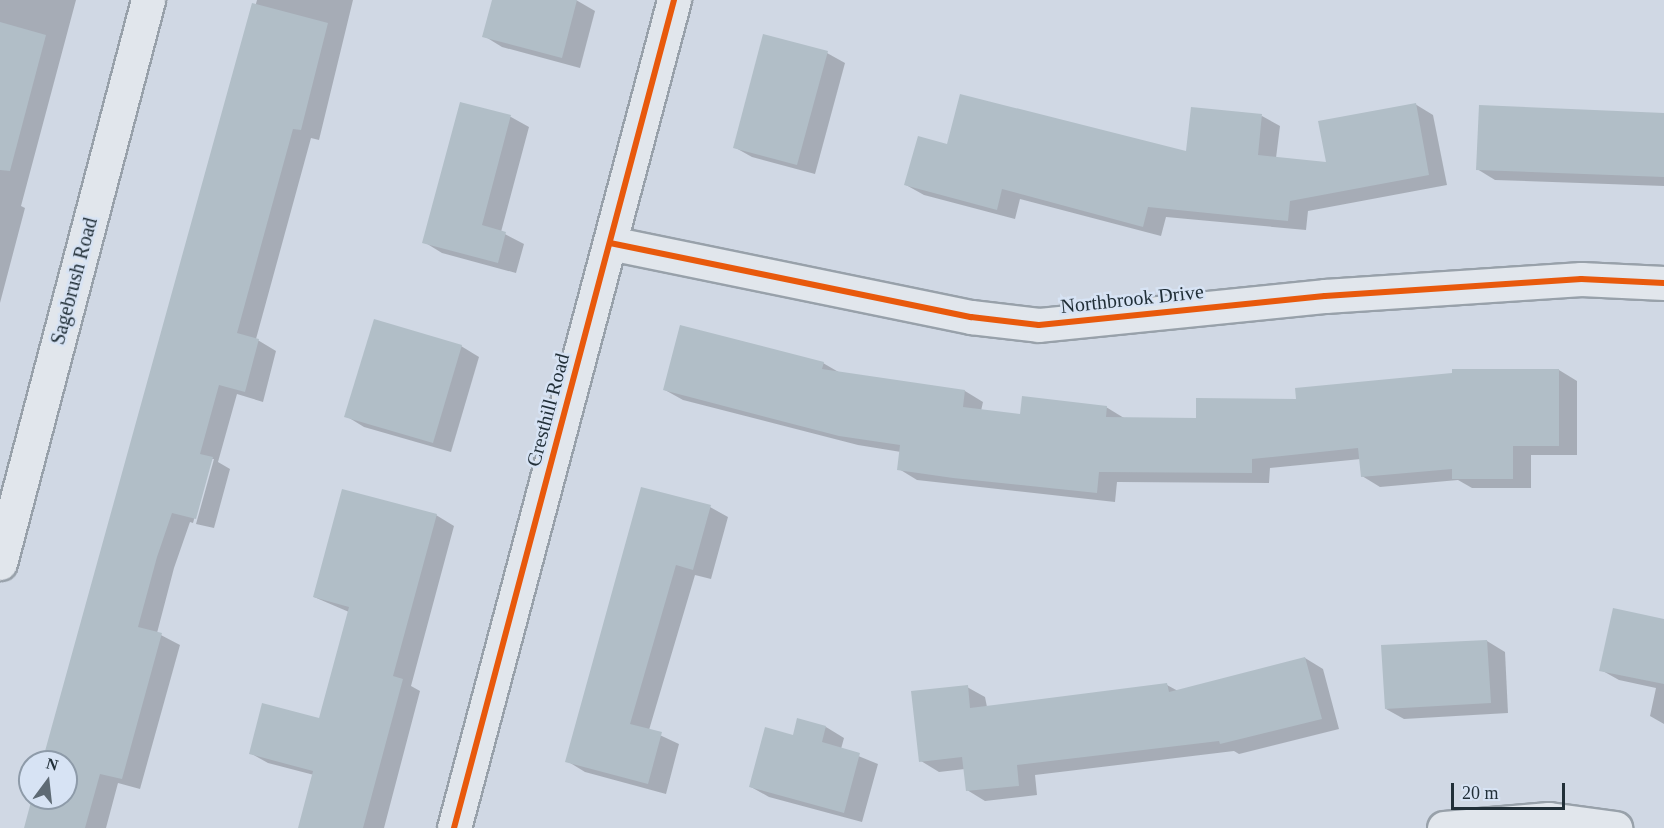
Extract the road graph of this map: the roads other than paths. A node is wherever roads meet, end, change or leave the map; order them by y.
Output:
1 (148, 0) edge
2 (674, 0) edge
3 (610, 243) junction
4 (1664, 283) edge
5 (0, 563) edge
6 (454, 828) edge
7 (1444, 828) edge
8 (1616, 828) edge

1 - 5 street, Sagebrush Road
2 - 3 street, Cresthill Road
3 - 4 street, Northbrook Drive
3 - 6 street, Cresthill Road
7 - 8 street

